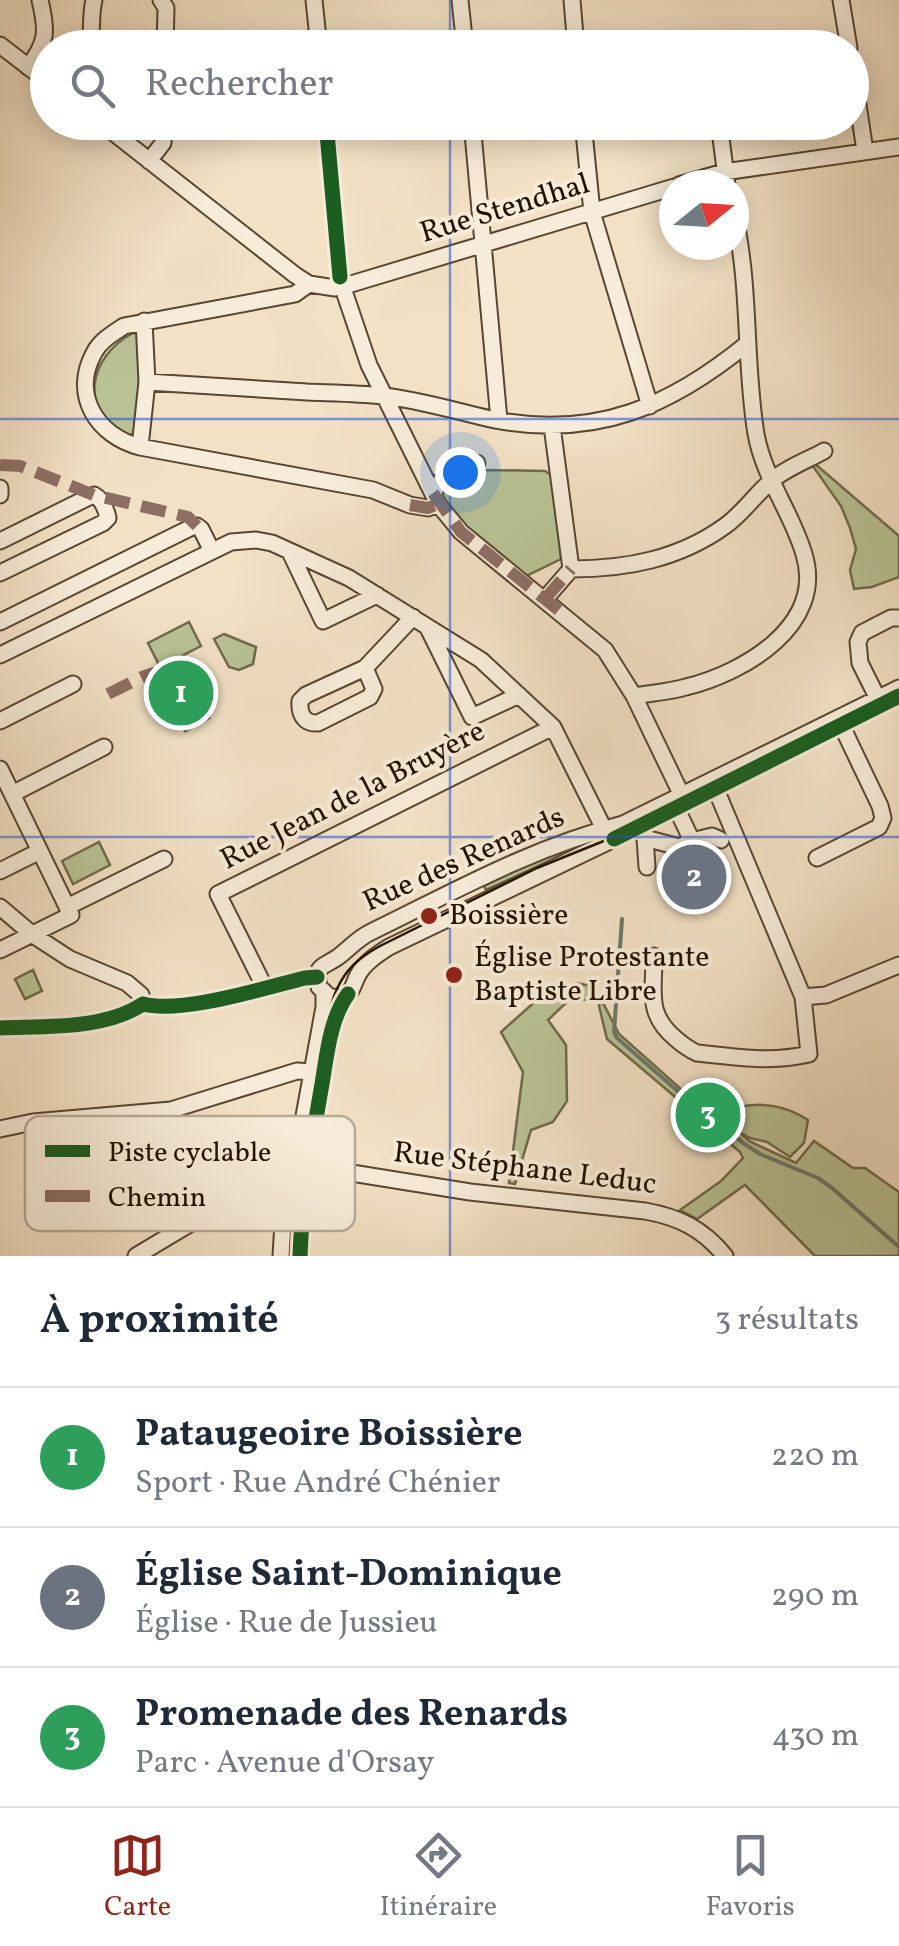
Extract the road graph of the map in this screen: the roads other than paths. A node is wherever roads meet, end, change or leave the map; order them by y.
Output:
1 (40, 0) edge
2 (94, 0) edge
3 (161, 0) edge
4 (314, 0) edge
5 (460, 0) edge
6 (572, 0) edge
7 (842, 0) edge
8 (45, 30) edge
9 (91, 30) edge
10 (165, 30) edge
11 (316, 30) edge
12 (463, 30) edge
13 (574, 30) edge
14 (846, 30) edge
15 (0, 45) edge
16 (30, 64) edge
17 (28, 67) joint
18 (123, 140) edge
19 (163, 140) edge
20 (328, 140) edge
21 (474, 140) edge
22 (585, 140) edge
23 (721, 140) edge
24 (863, 140) edge
25 (899, 146) edge
26 (865, 152) junction
27 (149, 161) junction
28 (725, 170) edge
29 (749, 175) edge
30 (659, 191) edge
31 (592, 212) junction
32 (483, 245) junction
33 (742, 260) edge
34 (309, 284) junction
35 (343, 286) junction
36 (144, 321) junction
37 (748, 343) junction
38 (146, 382) junction
39 (384, 396) junction
40 (650, 406) junction
41 (499, 420) junction
42 (552, 426) junction
43 (140, 447) junction
44 (824, 451) dead end
45 (477, 463) dead end
46 (771, 480) junction
47 (435, 498) junction
48 (0, 540) edge
49 (212, 551) junction
50 (290, 552) junction
51 (571, 569) junction
52 (0, 573) edge
53 (376, 594) junction
54 (545, 599) junction
55 (899, 618) edge
56 (420, 621) junction
57 (0, 622) edge
58 (0, 654) edge
59 (365, 668) junction
60 (73, 684) dead end
61 (899, 688) edge
62 (519, 694) junction
63 (634, 696) junction
64 (899, 696) edge
65 (879, 702) junction
66 (0, 721) edge
67 (839, 722) junction
68 (553, 727) junction
69 (104, 748) dead end
70 (0, 769) edge
71 (714, 784) junction
72 (12, 794) junction
73 (681, 801) junction
74 (625, 831) junction
75 (692, 840) junction
76 (721, 840) dead end
77 (40, 851) junction
78 (817, 858) dead end
79 (164, 859) dead end
80 (647, 867) dead end
81 (0, 871) edge
82 (0, 907) edge
83 (68, 907) junction
84 (33, 934) junction
85 (0, 950) edge
86 (654, 956) dead end
87 (336, 959) junction
88 (899, 965) edge
89 (317, 977) junction
90 (356, 978) junction
91 (264, 988) junction
92 (348, 994) junction
93 (803, 997) junction
94 (324, 1001) junction
95 (142, 1004) junction
96 (0, 1028) edge
97 (313, 1072) junction
98 (101, 1116) edge
99 (308, 1116) edge
100 (313, 1116) edge
101 (25, 1124) edge
102 (0, 1129) edge
103 (355, 1170) edge
104 (178, 1231) edge
105 (283, 1231) edge
106 (301, 1231) edge
107 (722, 1255) edge
108 (136, 1256) edge
109 (281, 1256) edge
110 (300, 1256) edge

1 - 8 street
2 - 9 street
3 - 10 street
4 - 11 street
5 - 12 street
6 - 13 street
7 - 14 street
15 - 17 street
16 - 17 street
18 - 27 street
19 - 27 street
20 - 35 street
21 - 32 street
22 - 31 street
23 - 28 street
24 - 26 street
25 - 26 street, Rue Stendhal
26 - 29 street, Rue Stendhal
27 - 34 street
30 - 31 street, Rue Stendhal
31 - 32 street, Rue Stendhal
31 - 40 street
32 - 35 street, Rue Stendhal
32 - 41 street
33 - 37 street
34 - 35 street
34 - 36 street
35 - 39 street
36 - 38 street
36 - 43 street
37 - 40 street
37 - 46 street
38 - 39 street
38 - 43 street
39 - 41 street
39 - 47 street
40 - 42 street
41 - 42 street
42 - 51 street
43 - 47 street
44 - 46 street
45 - 47 street
46 - 51 street
46 - 63 street
47 - 54 street
48 - 52 street
49 - 50 street
49 - 57 street
49 - 58 street
50 - 53 street
50 - 53 street
51 - 54 street
53 - 56 street
54 - 63 street
55 - 65 street
56 - 59 street
56 - 62 street
56 - 62 street
59 - 59 street
60 - 66 street
61 - 65 street
62 - 68 street
63 - 73 street
64 - 65 street
65 - 67 street
67 - 71 street
67 - 78 street
68 - 74 street
68 - 91 street, Rue Jean de la Bruyère
69 - 72 street
70 - 72 street
71 - 73 street
71 - 93 street
72 - 77 street
73 - 74 street
73 - 75 street
74 - 75 street
74 - 80 street
74 - 87 street, Rue des Renards
74 - 90 street, Rue des Renards
75 - 76 street
77 - 81 street
77 - 83 street
79 - 83 street
82 - 84 street
83 - 84 street
84 - 85 street
84 - 95 street
86 - 93 street
87 - 89 street
87 - 90 street
88 - 93 street
89 - 91 street
89 - 94 street
90 - 92 street
91 - 95 street
92 - 94 street
92 - 100 street
94 - 97 street
95 - 96 street
97 - 98 street
97 - 99 street
101 - 102 street
103 - 107 street, Rue Stéphane Leduc
104 - 108 street
105 - 109 street
106 - 110 street

